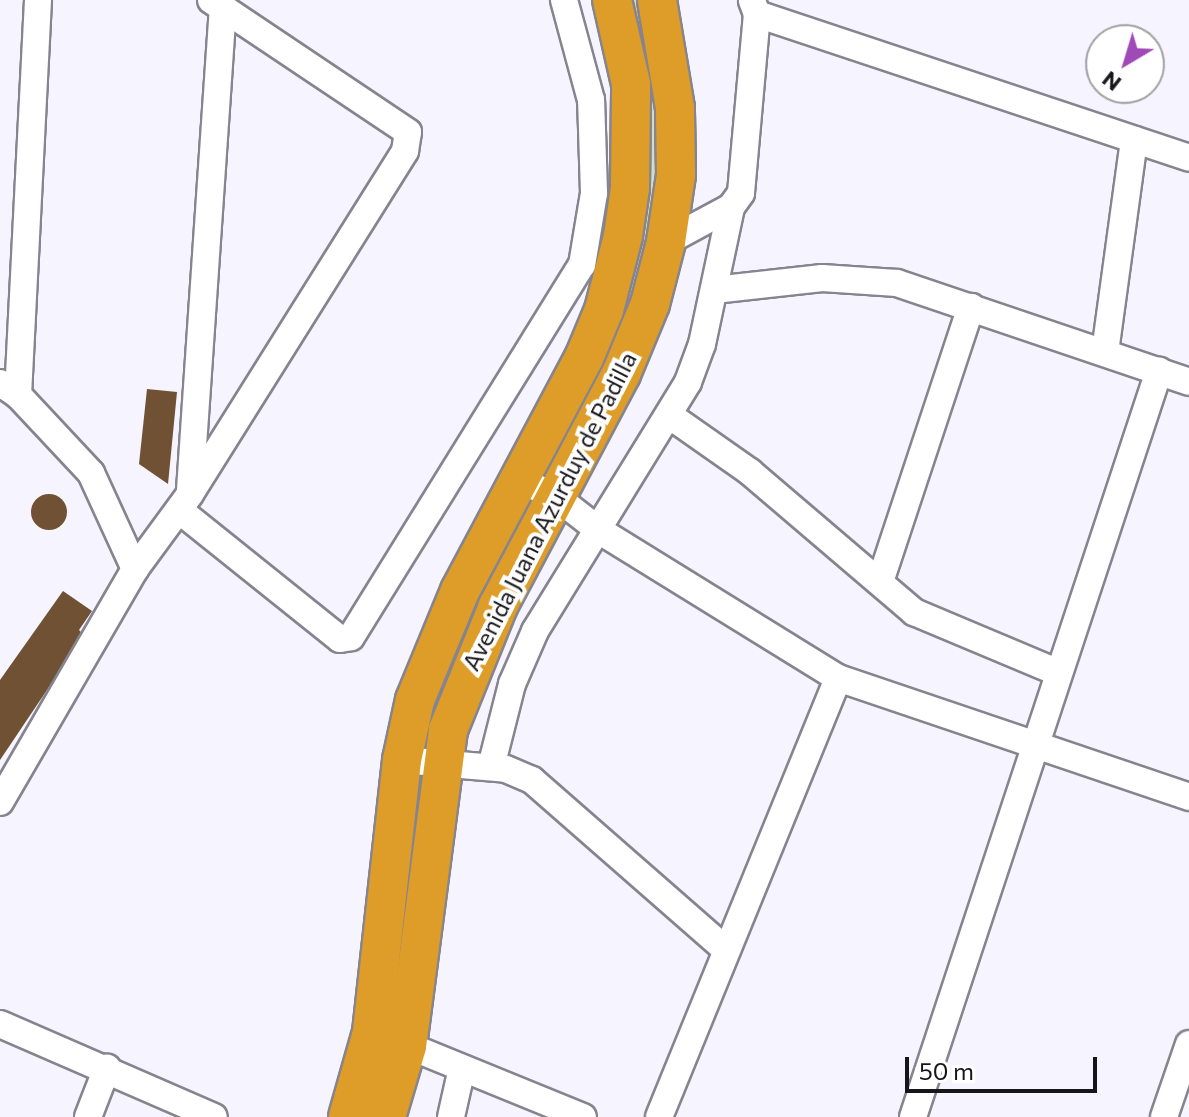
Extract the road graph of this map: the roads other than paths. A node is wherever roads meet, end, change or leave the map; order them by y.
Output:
1 (38, 0) edge
2 (564, 0) edge
3 (612, 0) edge
4 (657, 0) edge
5 (217, 3) edge
6 (754, 7) edge
7 (1134, 140) junction
8 (1189, 158) edge
9 (731, 207) junction
10 (666, 242) junction
11 (714, 290) junction
12 (971, 307) junction
13 (1105, 352) junction
14 (1159, 371) junction
15 (1189, 382) edge
16 (9, 389) edge
17 (669, 415) junction
18 (520, 480) junction
19 (555, 496) junction
20 (184, 502) junction
21 (600, 531) junction
22 (135, 569) junction
23 (880, 582) junction
24 (1059, 673) junction
25 (838, 678) junction
26 (1035, 746) junction
27 (402, 760) junction
28 (442, 763) junction
29 (491, 767) junction
30 (1189, 797) edge
31 (0, 802) edge
32 (726, 950) junction
33 (0, 1024) edge
34 (372, 1032) junction
35 (1189, 1044) edge
36 (407, 1046) junction
37 (107, 1068) junction
38 (462, 1068) junction
39 (1183, 1080) edge
40 (88, 1117) edge
41 (214, 1117) edge
42 (348, 1117) edge
43 (386, 1117) edge
44 (451, 1117) edge
45 (583, 1117) edge
46 (659, 1117) edge
47 (913, 1117) edge
48 (1164, 1117) edge

1 - 16 street
2 - 20 street
3 - 18 highway, Avenida Juana Azurduy de Padilla
4 - 10 highway, Avenida Juana Azurduy de Padilla
5 - 20 street
5 - 20 street
6 - 7 street
6 - 9 street
7 - 8 street
7 - 13 street
9 - 10 street
9 - 11 street
10 - 19 highway, Avenida Juana Azurduy de Padilla
11 - 12 street
11 - 17 street
12 - 13 street
12 - 23 street
13 - 14 street
14 - 15 street
14 - 24 street
16 - 22 street
17 - 21 street
17 - 23 street
18 - 19 street
18 - 27 highway, Avenida Juana Azurduy de Padilla
19 - 21 street
19 - 28 highway, Avenida Juana Azurduy de Padilla
20 - 22 street
21 - 25 street
21 - 29 street
22 - 31 street
23 - 24 street
24 - 26 street
25 - 26 street
25 - 32 street
26 - 30 street
26 - 47 street
27 - 28 street
27 - 34 highway, Avenida Juana Azurduy de Padilla
28 - 29 street
28 - 36 highway, Avenida Juana Azurduy de Padilla
29 - 32 street
32 - 46 street
33 - 37 street
34 - 36 street
34 - 42 highway, Avenida Juana Azurduy de Padilla
35 - 39 street
36 - 38 street
36 - 43 highway, Avenida Juana Azurduy de Padilla
37 - 40 street
37 - 41 street
38 - 44 street
38 - 45 street
39 - 48 street

